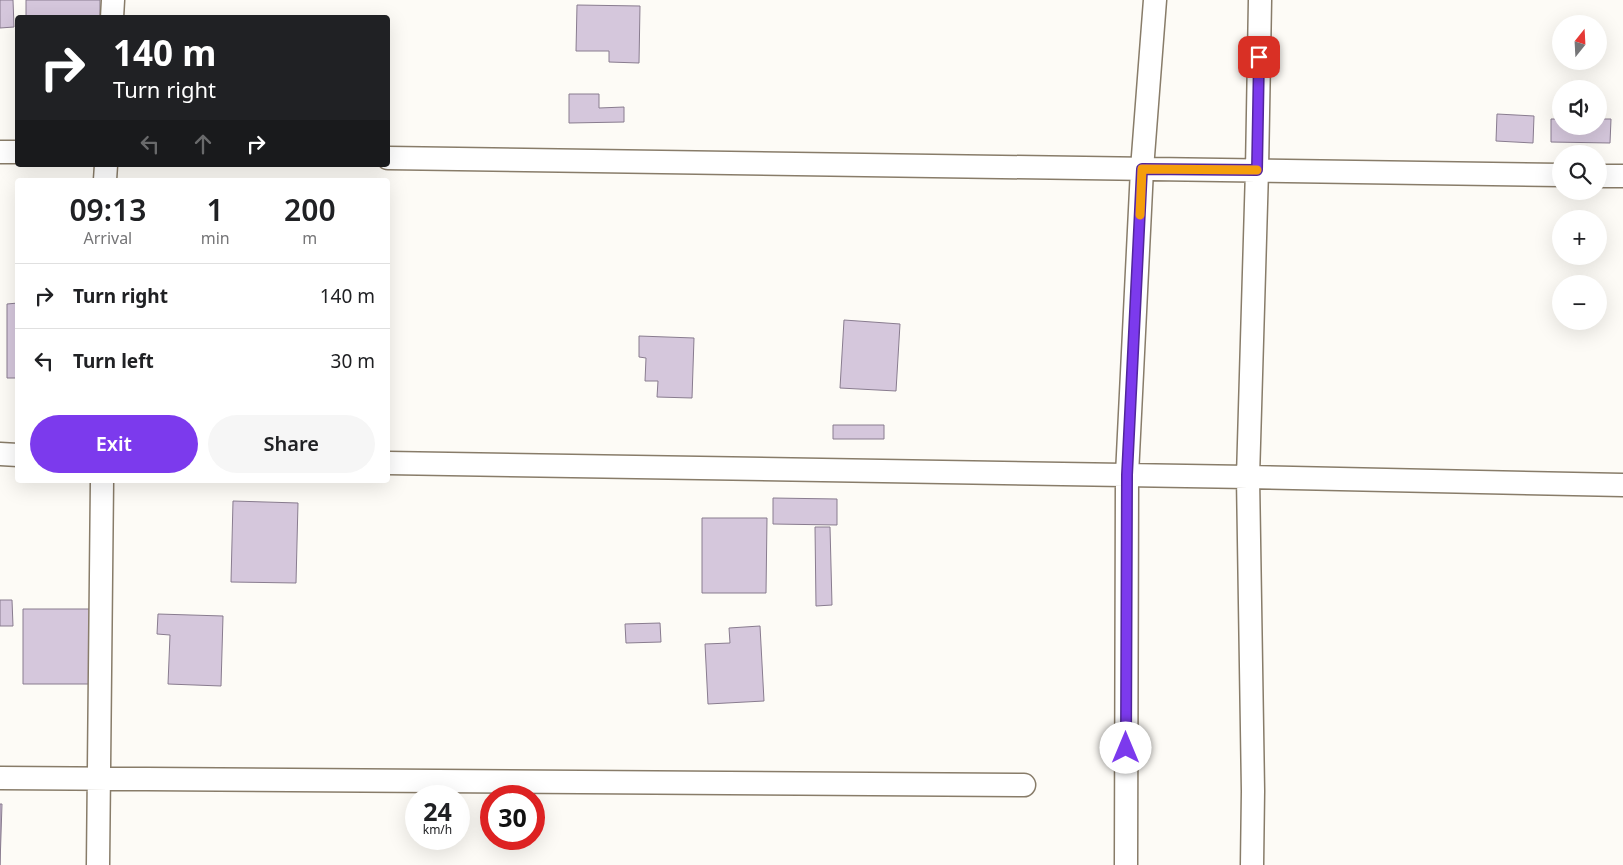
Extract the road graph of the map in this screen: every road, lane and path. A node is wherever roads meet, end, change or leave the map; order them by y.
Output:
1 (113, 0) edge
2 (1155, 0) edge
3 (1260, 0) edge
4 (112, 15) edge
5 (0, 152) edge
6 (15, 152) edge
7 (390, 158) edge
8 (1142, 169) junction
9 (1257, 170) junction
10 (1552, 175) edge
11 (1607, 176) edge
12 (1623, 176) edge
13 (0, 454) edge
14 (15, 455) edge
15 (390, 463) edge
16 (1127, 475) junction
17 (1248, 477) junction
18 (102, 483) edge
19 (1623, 485) edge
20 (0, 778) edge
21 (99, 779) junction
22 (1024, 785) dead end
23 (98, 865) edge
24 (1126, 865) edge
25 (1252, 865) edge

1 - 4 street
2 - 8 street
3 - 9 street
5 - 6 street
7 - 8 street
8 - 9 street
8 - 16 street
9 - 10 street
9 - 17 street
11 - 12 street
13 - 14 street
15 - 16 street
16 - 17 street
16 - 24 street
17 - 19 street
17 - 25 street
18 - 21 street
20 - 21 street
21 - 22 street
21 - 23 street

